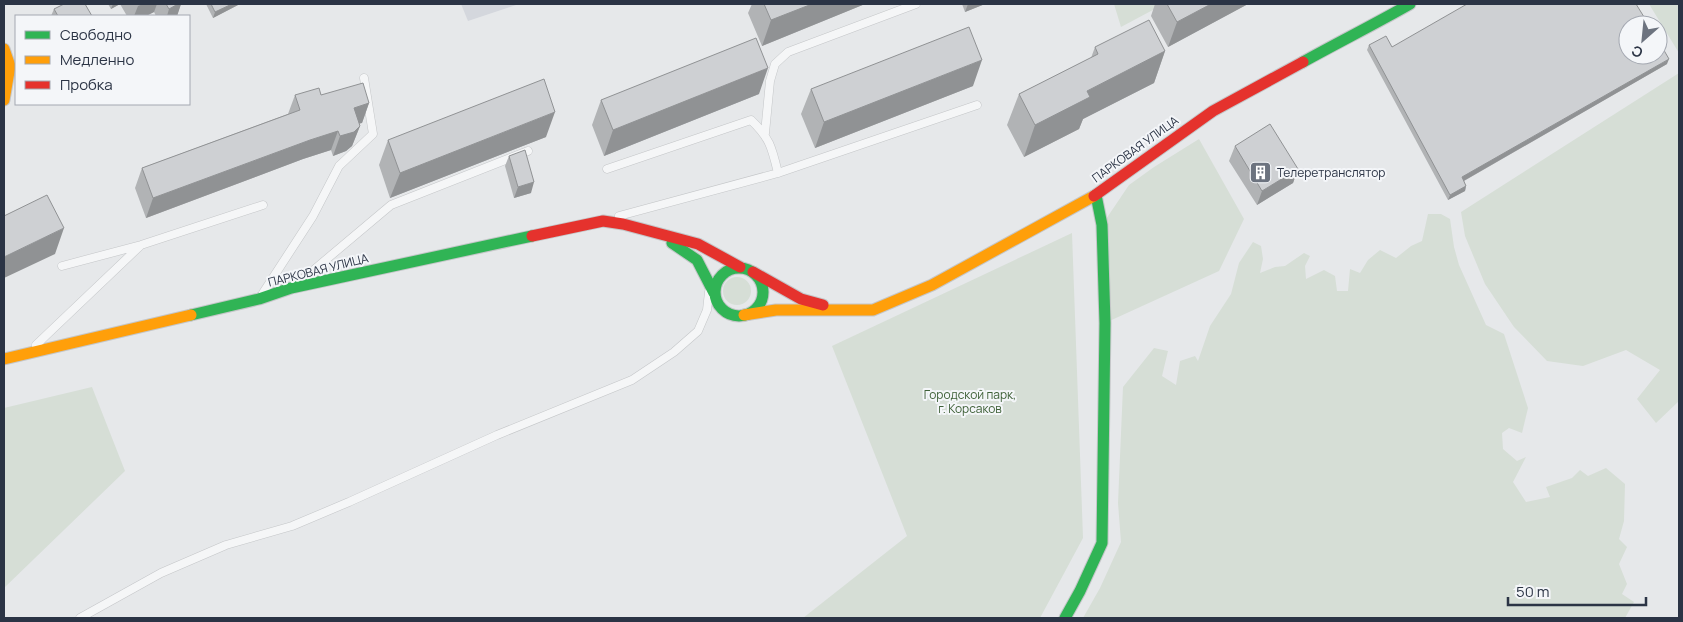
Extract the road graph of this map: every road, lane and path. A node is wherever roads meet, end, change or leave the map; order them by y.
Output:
1 (916, 4) edge
2 (1410, 4) edge
3 (4, 49) edge
4 (364, 78) dead end
5 (4, 100) edge
6 (977, 105) dead end
7 (765, 133) junction
8 (528, 151) dead end
9 (607, 170) dead end
10 (778, 173) junction
11 (1096, 195) junction
12 (263, 205) dead end
13 (603, 221) junction
14 (640, 228) junction
15 (141, 245) junction
16 (62, 266) dead end
17 (740, 267) junction
18 (753, 272) junction
19 (291, 288) junction
20 (712, 290) junction
21 (259, 299) junction
22 (873, 310) junction
23 (744, 315) junction
24 (28, 353) junction
25 (4, 360) edge
26 (80, 618) edge
27 (1065, 618) edge

1 - 7 lane
2 - 11 street, ПАРКОВАЯ УЛИЦА
3 - 5 street
4 - 21 lane
6 - 10 lane
7 - 9 lane
7 - 10 lane
8 - 19 lane
10 - 13 lane
11 - 22 street, ПАРКОВАЯ УЛИЦА
11 - 27 street
12 - 15 lane
13 - 14 street, ПАРКОВАЯ УЛИЦА
13 - 19 street, ПАРКОВАЯ УЛИЦА
14 - 17 street, ПАРКОВАЯ УЛИЦА
14 - 20 street, ПАРКОВАЯ УЛИЦА
15 - 16 lane
15 - 24 lane
17 - 18 street
17 - 20 street
18 - 22 street, ПАРКОВАЯ УЛИЦА
18 - 23 street
19 - 21 street, ПАРКОВАЯ УЛИЦА
20 - 23 street
20 - 26 lane
21 - 24 street, ПАРКОВАЯ УЛИЦА
22 - 23 street, ПАРКОВАЯ УЛИЦА
24 - 25 street, ПАРКОВАЯ УЛИЦА

